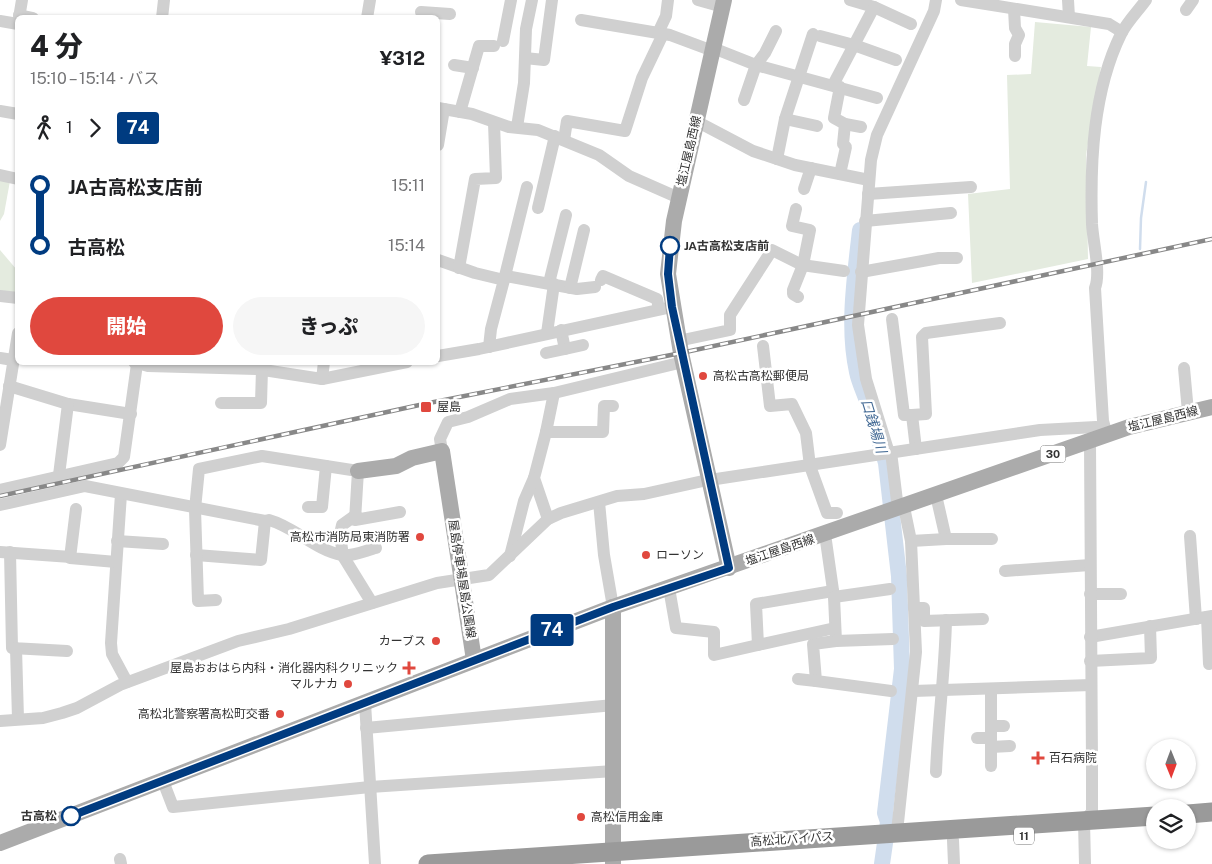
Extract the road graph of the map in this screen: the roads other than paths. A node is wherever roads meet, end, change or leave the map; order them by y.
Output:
1 (22, 0) edge
2 (164, 0) edge
3 (370, 0) edge
4 (438, 0) edge
5 (511, 0) edge
6 (532, 0) edge
7 (552, 0) edge
8 (668, 0) edge
9 (698, 0) edge
10 (850, 0) edge
11 (936, 0) edge
12 (961, 0) edge
13 (1068, 0) edge
14 (1146, 0) edge
15 (724, 3) edge
16 (874, 7) junction
17 (1014, 9) junction
18 (421, 12) dead end
19 (436, 13) junction
20 (450, 14) dead end
21 (19, 15) edge
22 (162, 15) edge
23 (368, 15) edge
24 (1069, 17) junction
25 (15, 19) edge
26 (581, 20) dead end
27 (0, 21) edge
28 (911, 24) dead end
29 (776, 31) dead end
30 (1122, 32) junction
31 (661, 33) junction
32 (854, 45) junction
33 (713, 50) junction
34 (1015, 56) dead end
35 (525, 58) junction
36 (896, 60) dead end
37 (454, 65) dead end
38 (756, 65) junction
39 (473, 68) junction
40 (798, 76) junction
41 (837, 86) junction
42 (877, 98) dead end
43 (744, 100) dead end
44 (441, 109) edge
45 (0, 111) edge
46 (460, 112) junction
47 (15, 114) edge
48 (785, 119) junction
49 (696, 122) junction
50 (494, 123) junction
51 (846, 124) junction
52 (817, 126) dead end
53 (517, 127) junction
54 (861, 127) dead end
55 (559, 138) junction
56 (777, 159) junction
57 (811, 168) junction
58 (840, 174) junction
59 (0, 175) edge
60 (15, 178) edge
61 (869, 180) junction
62 (527, 187) dead end
63 (971, 187) dead end
64 (804, 189) dead end
65 (868, 194) junction
66 (679, 198) junction
67 (538, 208) dead end
68 (796, 209) dead end
69 (951, 213) dead end
70 (566, 215) dead end
71 (865, 221) junction
72 (584, 230) dead end
73 (957, 258) dead end
74 (440, 261) edge
75 (803, 265) junction
76 (459, 268) junction
77 (844, 271) dead end
78 (861, 272) junction
79 (505, 278) junction
80 (552, 283) junction
81 (570, 288) junction
82 (0, 296) edge
83 (798, 297) dead end
84 (15, 298) edge
85 (665, 308) junction
86 (892, 319) dead end
87 (1000, 323) dead end
88 (561, 330) junction
89 (547, 333) junction
90 (678, 341) junction
91 (583, 345) dead end
92 (762, 346) dead end
93 (489, 347) junction
94 (15, 349) edge
95 (565, 349) junction
96 (546, 353) dead end
97 (440, 356) edge
98 (0, 358) edge
99 (13, 360) junction
100 (683, 362) junction
101 (135, 365) edge
102 (190, 365) edge
103 (324, 365) edge
104 (391, 365) edge
105 (244, 366) edge
106 (287, 368) edge
107 (1184, 368) dead end
108 (262, 369) junction
109 (322, 379) junction
110 (9, 386) junction
111 (554, 393) junction
112 (221, 403) dead end
113 (68, 404) junction
114 (612, 406) dead end
115 (1212, 407) edge
116 (1188, 412) junction
117 (131, 414) junction
118 (912, 415) junction
119 (2, 420) edge
120 (546, 432) junction
121 (1107, 435) junction
122 (1090, 442) junction
123 (0, 445) edge
124 (916, 449) junction
125 (442, 451) junction
126 (886, 453) junction
127 (326, 466) junction
128 (810, 466) junction
129 (358, 471) junction
130 (59, 475) junction
131 (534, 478) junction
132 (711, 480) junction
133 (0, 490) edge
134 (121, 494) junction
135 (936, 495) junction
136 (599, 502) junction
137 (0, 505) edge
138 (308, 507) dead end
139 (76, 509) dead end
140 (195, 509) junction
141 (896, 509) junction
142 (400, 512) dead end
143 (837, 513) dead end
144 (356, 515) junction
145 (548, 519) junction
146 (265, 522) junction
147 (825, 534) junction
148 (1191, 536) dead end
149 (992, 538) dead end
150 (946, 539) junction
151 (117, 541) junction
152 (910, 541) junction
153 (163, 544) dead end
154 (376, 548) dead end
155 (5, 552) edge
156 (196, 555) junction
157 (344, 556) junction
158 (510, 556) junction
159 (71, 557) junction
160 (116, 562) junction
161 (1090, 564) junction
162 (729, 568) junction
163 (1005, 571) dead end
164 (461, 581) junction
165 (669, 588) junction
166 (890, 589) dead end
167 (834, 594) junction
168 (1090, 594) junction
169 (1121, 594) dead end
170 (216, 600) dead end
171 (372, 604) junction
172 (613, 607) junction
173 (914, 608) junction
174 (1205, 618) edge
175 (983, 619) dead end
176 (946, 620) junction
177 (1150, 626) junction
178 (836, 634) junction
179 (1090, 636) junction
180 (812, 639) junction
181 (893, 639) dead end
182 (758, 645) junction
183 (16, 648) junction
184 (66, 652) dead end
185 (474, 660) junction
186 (1090, 660) junction
187 (1209, 664) dead end
188 (798, 679) dead end
189 (816, 681) junction
190 (126, 682) junction
191 (1091, 685) junction
192 (991, 689) junction
193 (941, 690) junction
194 (891, 691) dead end
195 (913, 691) junction
196 (365, 703) junction
197 (614, 705) junction
198 (18, 719) junction
199 (0, 721) edge
200 (366, 728) junction
201 (994, 734) junction
202 (977, 738) dead end
203 (1010, 746) dead end
204 (991, 766) dead end
205 (614, 771) junction
206 (936, 772) dead end
207 (163, 781) junction
208 (370, 787) junction
209 (1212, 812) edge
210 (1196, 813) edge
211 (1146, 817) edge
212 (1212, 824) edge
213 (1196, 825) edge
214 (1084, 826) junction
215 (1146, 828) edge
216 (894, 836) junction
217 (953, 840) junction
218 (0, 843) edge
219 (612, 861) edge
220 (375, 864) edge
221 (428, 864) edge
222 (954, 864) edge
223 (1085, 864) edge

1 - 21 street
2 - 22 street
3 - 23 street
4 - 19 street
5 - 39 street
6 - 35 street
7 - 35 street
8 - 31 street
9 - 15 street
10 - 16 street
11 - 61 street
12 - 17 street
13 - 24 street
14 - 30 street
15 - 33 main road, 塩江屋島西線
16 - 28 street
16 - 32 street
17 - 24 street
17 - 34 street
18 - 19 street
19 - 20 street
24 - 30 street
25 - 27 street
26 - 31 street
29 - 38 street
30 - 121 street
31 - 33 street
31 - 55 street
32 - 36 street
32 - 40 street
32 - 41 street
33 - 38 street
33 - 49 main road, 塩江屋島西線
35 - 53 street
37 - 39 street
38 - 40 street
38 - 43 street
39 - 46 street
40 - 41 street
40 - 48 street
41 - 42 street
41 - 51 street
44 - 46 street
45 - 47 street
46 - 50 street
48 - 52 street
48 - 56 street
49 - 56 street
49 - 66 main road, 塩江屋島西線
50 - 53 street
50 - 76 street
51 - 54 street
51 - 58 street
53 - 55 street
55 - 66 street
55 - 67 street
56 - 57 street
57 - 58 street
57 - 64 street
58 - 61 street
59 - 60 street
61 - 65 street
62 - 79 street
63 - 65 street
65 - 71 street
66 - 85 main road, 塩江屋島西線
68 - 75 street
69 - 71 street
70 - 80 street
71 - 78 street
72 - 81 street
73 - 78 street
74 - 76 street
75 - 77 street
75 - 83 street
75 - 90 street
76 - 79 street
78 - 126 street
79 - 80 street
79 - 93 street
80 - 81 street
80 - 89 street
81 - 85 street
82 - 84 street
85 - 88 street
85 - 90 main road, 塩江屋島西線
86 - 118 street
87 - 118 street
88 - 89 street
88 - 95 street
89 - 93 street
90 - 100 main road, 塩江屋島西線
91 - 95 street
92 - 128 street
93 - 97 street
94 - 99 street
95 - 96 street
98 - 99 street
99 - 110 street
100 - 111 street
100 - 132 main road, 塩江屋島西線
101 - 117 street
102 - 105 street
103 - 109 street
104 - 109 street
105 - 108 street
106 - 108 street
106 - 109 street
107 - 116 street
108 - 112 street
110 - 113 street
110 - 119 street
111 - 120 street
111 - 125 street
113 - 117 street
113 - 130 street
114 - 120 street
115 - 116 main road, 塩江屋島西線 / 30
116 - 121 main road, 塩江屋島西線 / 30
117 - 130 street
118 - 124 street
119 - 123 street
120 - 131 street
121 - 122 main road, 塩江屋島西線 / 30
121 - 124 street
122 - 135 main road, 塩江屋島西線 / 30
122 - 161 street
124 - 126 street
125 - 129 main road
125 - 164 main road, 屋島停車場屋島公園線
126 - 128 street
126 - 141 street
127 - 129 street
127 - 138 street
127 - 140 street
128 - 132 street
128 - 143 street
129 - 144 street
130 - 133 street
131 - 145 street
131 - 158 street
132 - 136 street
132 - 162 main road, 塩江屋島西線
134 - 137 street
134 - 140 street
134 - 151 street
135 - 141 main road, 塩江屋島西線 / 30
135 - 150 street
136 - 145 street
136 - 172 street
139 - 159 street
140 - 146 street
140 - 156 street
141 - 147 main road, 塩江屋島西線 / 30
141 - 152 street
142 - 144 street
144 - 157 street
145 - 158 street
146 - 156 street
146 - 157 street
147 - 162 main road, 塩江屋島西線 / 30
147 - 167 street
148 - 174 street
149 - 150 street
150 - 152 street
151 - 153 street
151 - 160 street
152 - 173 street
154 - 157 street
155 - 159 street
155 - 183 street
156 - 170 street
157 - 171 street
158 - 164 street
159 - 160 street
160 - 190 street
161 - 163 street
161 - 168 street
162 - 165 main road
164 - 171 street
164 - 185 main road, 屋島停車場屋島公園線
165 - 172 main road
165 - 182 street
166 - 167 street
167 - 178 street
167 - 182 street
168 - 169 street
168 - 179 street
171 - 190 street
172 - 185 main road
172 - 197 main road
173 - 176 street
173 - 195 street
174 - 177 street
174 - 187 street
175 - 176 street
176 - 193 street
177 - 179 street
177 - 186 street
178 - 180 street
178 - 181 street
179 - 186 street
180 - 182 street
180 - 189 street
183 - 184 street
183 - 198 street
185 - 196 main road
186 - 191 street
188 - 189 street
189 - 194 street
190 - 198 street
191 - 192 street
191 - 214 street
192 - 193 street
192 - 201 street
193 - 195 street
193 - 206 street
195 - 216 street
196 - 200 street
196 - 207 main road
197 - 200 street
197 - 205 main road
198 - 199 street
200 - 208 street
201 - 202 street
201 - 203 street
201 - 204 street
205 - 208 street
205 - 219 main road
207 - 208 street
207 - 218 main road
208 - 220 street
209 - 210 highway
211 - 214 highway, 高松北バイパス / 11
212 - 213 highway
214 - 215 highway, 高松北バイパス / 11
214 - 216 highway, 高松北バイパス / 11
214 - 217 highway, 高松北バイパス / 11
214 - 223 street
216 - 217 highway, 高松北バイパス / 11
216 - 219 highway, 高松北バイパス / 11
217 - 222 street
219 - 221 highway, 高松北バイパス / 11

